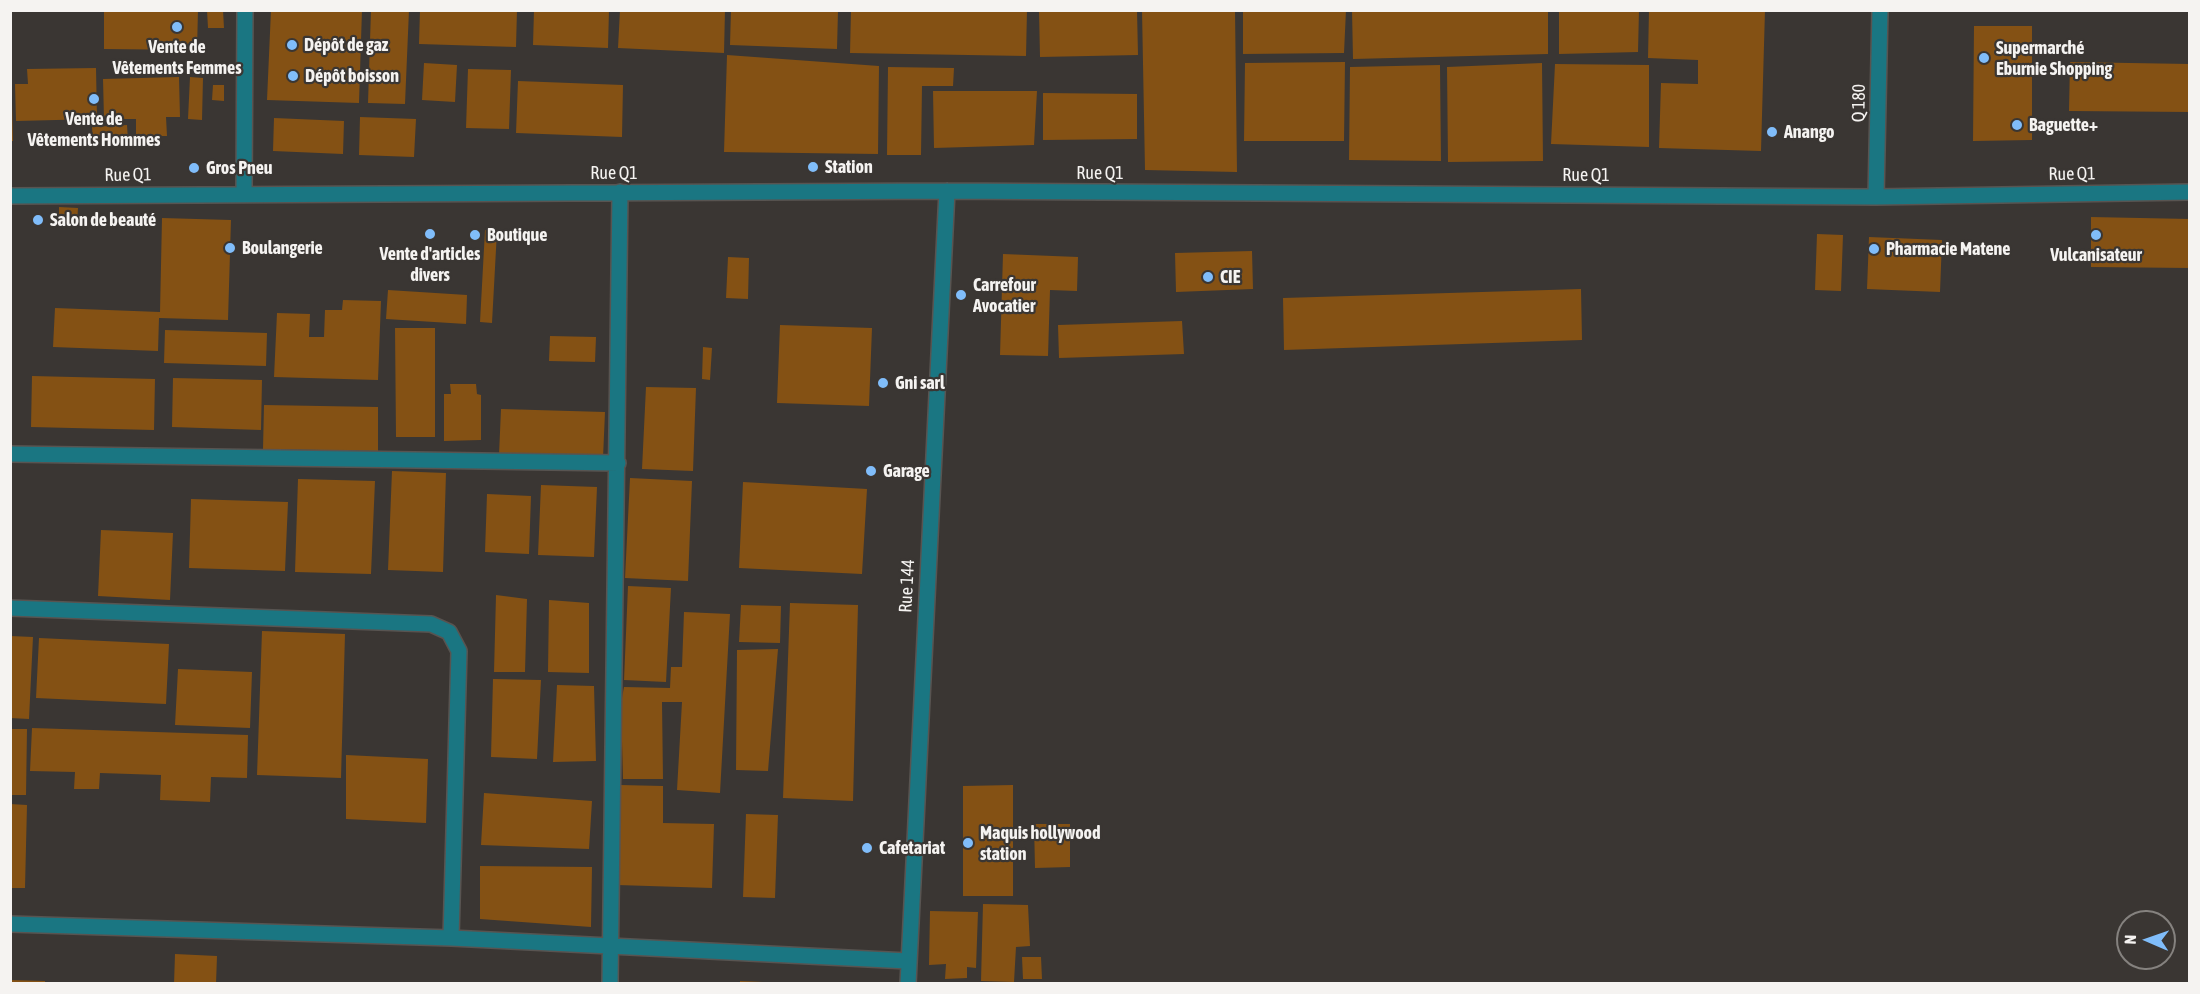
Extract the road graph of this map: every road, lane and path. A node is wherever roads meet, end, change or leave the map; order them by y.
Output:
1 (245, 10) edge
2 (1880, 10) edge
3 (947, 191) junction
4 (620, 192) junction
5 (2190, 192) edge
6 (244, 194) junction
7 (10, 196) edge
8 (1876, 196) junction
9 (10, 454) edge
10 (618, 463) junction
11 (10, 608) edge
12 (10, 924) edge
13 (451, 938) junction
14 (612, 946) junction
15 (908, 961) junction
16 (610, 984) edge
17 (908, 984) edge

1 - 6 street
2 - 8 street, Q 180
3 - 4 street, Rue Q1
3 - 8 street, Rue Q1
3 - 15 street, Rue 144
4 - 6 street, Rue Q1
4 - 10 street
5 - 8 street, Rue Q1
6 - 7 street, Rue Q1
9 - 10 street
10 - 14 street
11 - 13 street
12 - 13 street
13 - 14 street
14 - 15 street
14 - 16 street
15 - 17 street, Rue 144

